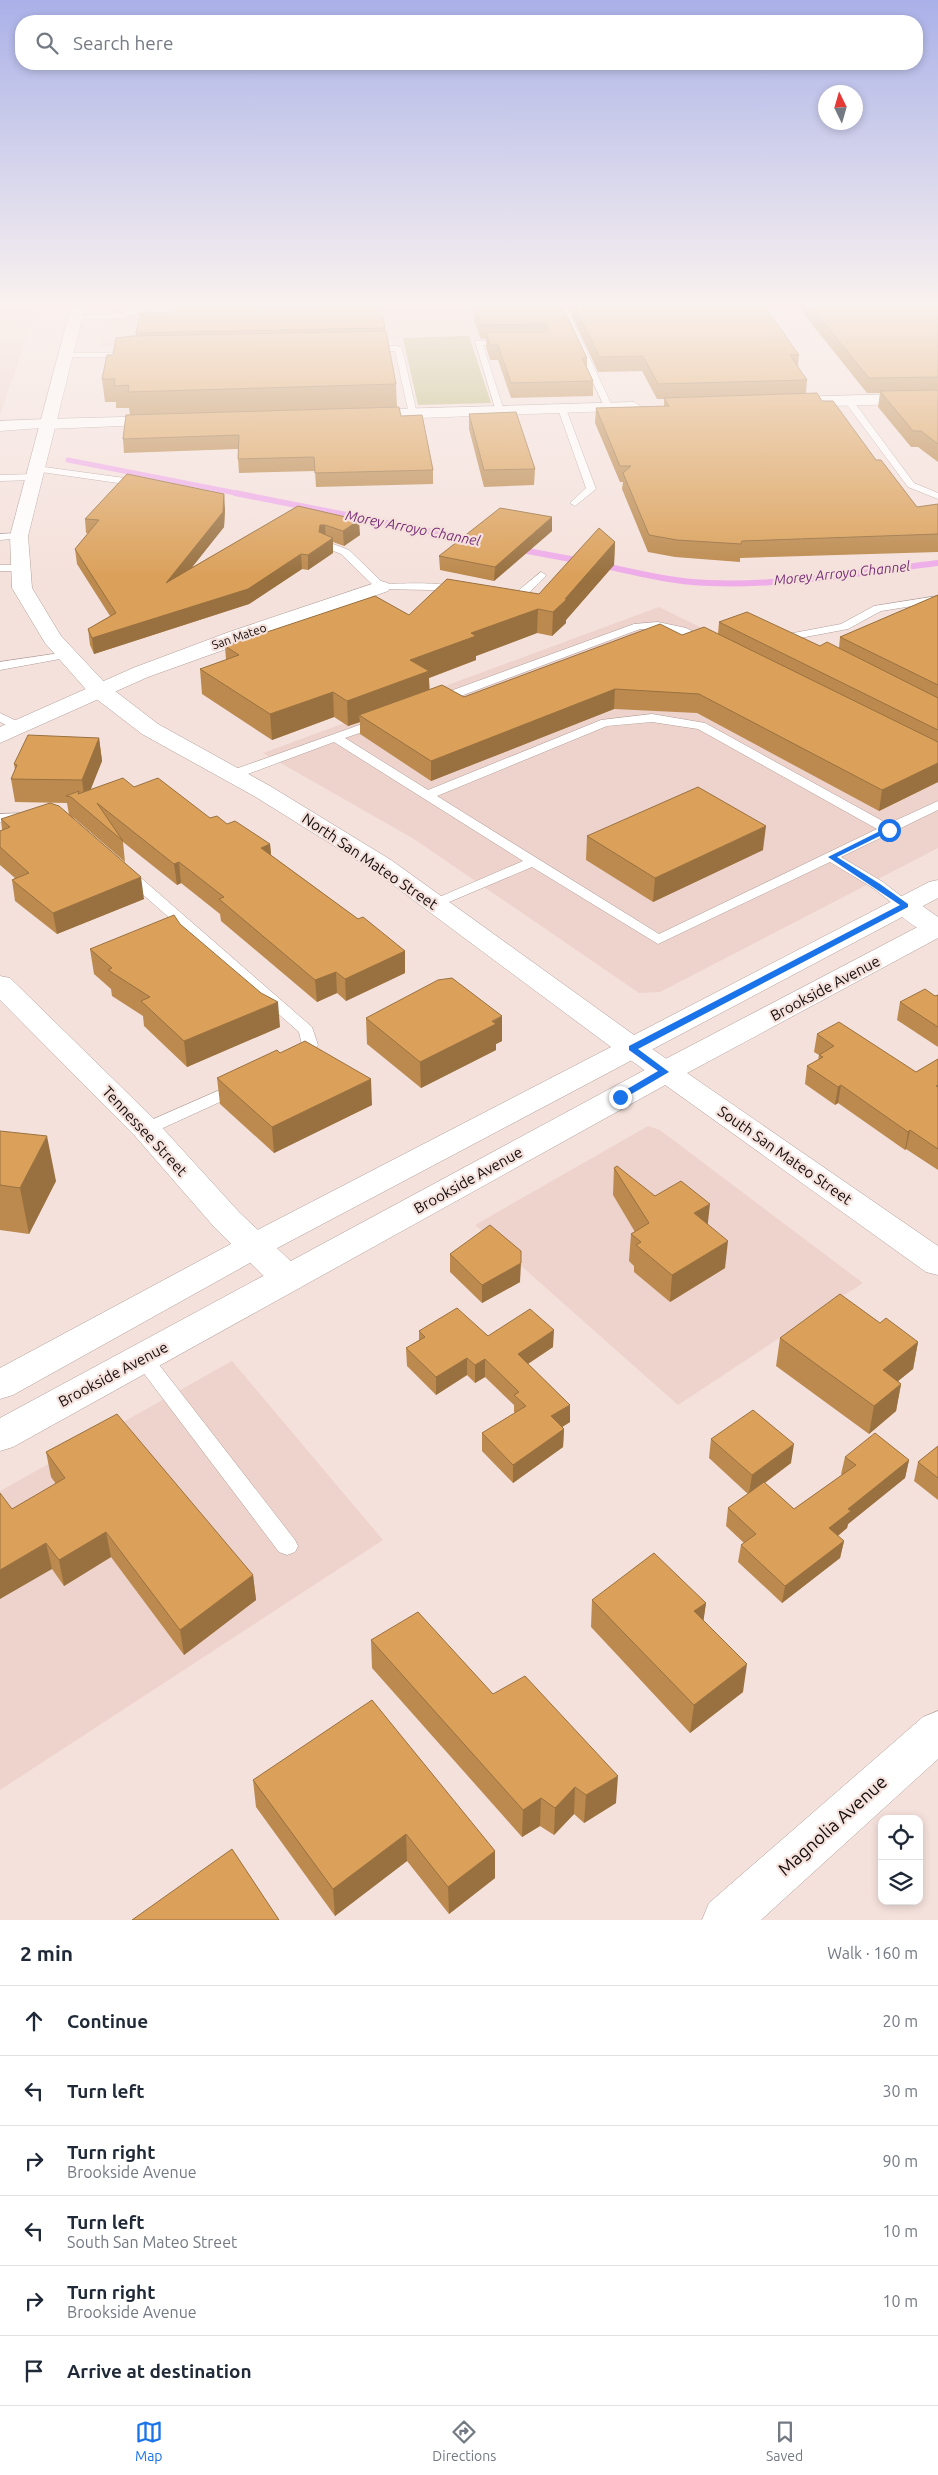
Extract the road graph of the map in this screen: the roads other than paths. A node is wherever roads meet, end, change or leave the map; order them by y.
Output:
1 (55, 397) edge
2 (409, 397) edge
3 (495, 397) edge
4 (604, 397) edge
5 (938, 398) edge
6 (848, 400) junction
7 (778, 402) edge
8 (648, 406) edge
9 (609, 408) junction
10 (562, 409) junction
11 (500, 411) junction
12 (413, 414) junction
13 (346, 416) edge
14 (173, 421) edge
15 (48, 424) junction
16 (0, 426) edge
17 (36, 473) junction
18 (0, 478) edge
19 (149, 485) edge
20 (938, 496) edge
21 (575, 503) dead end
22 (20, 536) junction
23 (0, 537) edge
24 (325, 544) edge
25 (0, 568) edge
26 (21, 568) junction
27 (541, 575) dead end
28 (381, 587) junction
29 (468, 593) edge
30 (492, 598) edge
31 (938, 599) edge
32 (806, 646) edge
33 (718, 647) edge
34 (67, 656) junction
35 (0, 666) edge
36 (98, 689) junction
37 (427, 704) edge
38 (391, 717) edge
39 (6, 727) edge
40 (336, 738) junction
41 (232, 775) junction
42 (428, 795) junction
43 (938, 805) edge
44 (45, 817) edge
45 (0, 818) edge
46 (889, 830) junction
47 (831, 857) junction
48 (532, 862) junction
49 (120, 867) edge
50 (938, 888) edge
51 (435, 904) junction
52 (905, 906) junction
53 (937, 928) edge
54 (0, 984) edge
55 (632, 1048) junction
56 (291, 1063) edge
57 (665, 1072) junction
58 (255, 1079) edge
59 (146, 1129) junction
60 (254, 1246) junction
61 (938, 1263) edge
62 (288, 1279) junction
63 (143, 1358) junction
64 (0, 1384) edge
65 (0, 1436) edge
66 (287, 1546) dead end
67 (938, 1731) edge
68 (726, 1920) edge

1 - 15 main road
2 - 12 lane
3 - 11 lane
4 - 9 lane
5 - 6 main road
6 - 7 main road
6 - 20 lane
8 - 9 main road
9 - 10 main road
10 - 11 main road
10 - 21 lane
11 - 12 main road
12 - 13 main road
14 - 15 main road
15 - 16 main road
15 - 17 main road
17 - 18 lane
17 - 19 lane
17 - 22 main road
22 - 23 lane
22 - 26 main road
24 - 28 lane
25 - 26 lane
26 - 34 main road
27 - 30 lane
28 - 29 lane
28 - 36 main road, San Mateo
31 - 32 lane
33 - 37 lane
34 - 35 lane
34 - 36 main road
36 - 39 main road
36 - 41 main road, North San Mateo Street
38 - 40 lane
40 - 41 lane
40 - 42 lane
41 - 51 main road, North San Mateo Street
42 - 46 lane
42 - 48 lane
43 - 46 lane
44 - 45 lane
46 - 47 lane
47 - 48 lane
47 - 52 lane
48 - 51 lane
49 - 56 lane
50 - 52 main road
51 - 55 main road, North San Mateo Street
52 - 53 main road
52 - 55 main road
53 - 57 main road, Brookside Avenue
54 - 59 main road, Tennessee Street
55 - 57 main road, South San Mateo Street
55 - 60 main road
57 - 61 main road, South San Mateo Street
57 - 62 main road, Brookside Avenue
58 - 59 lane
59 - 60 main road, Tennessee Street
60 - 62 main road, Tennessee Street
60 - 64 main road
62 - 63 main road, Brookside Avenue
63 - 65 main road, Brookside Avenue
63 - 66 lane
67 - 68 main road, Magnolia Avenue

